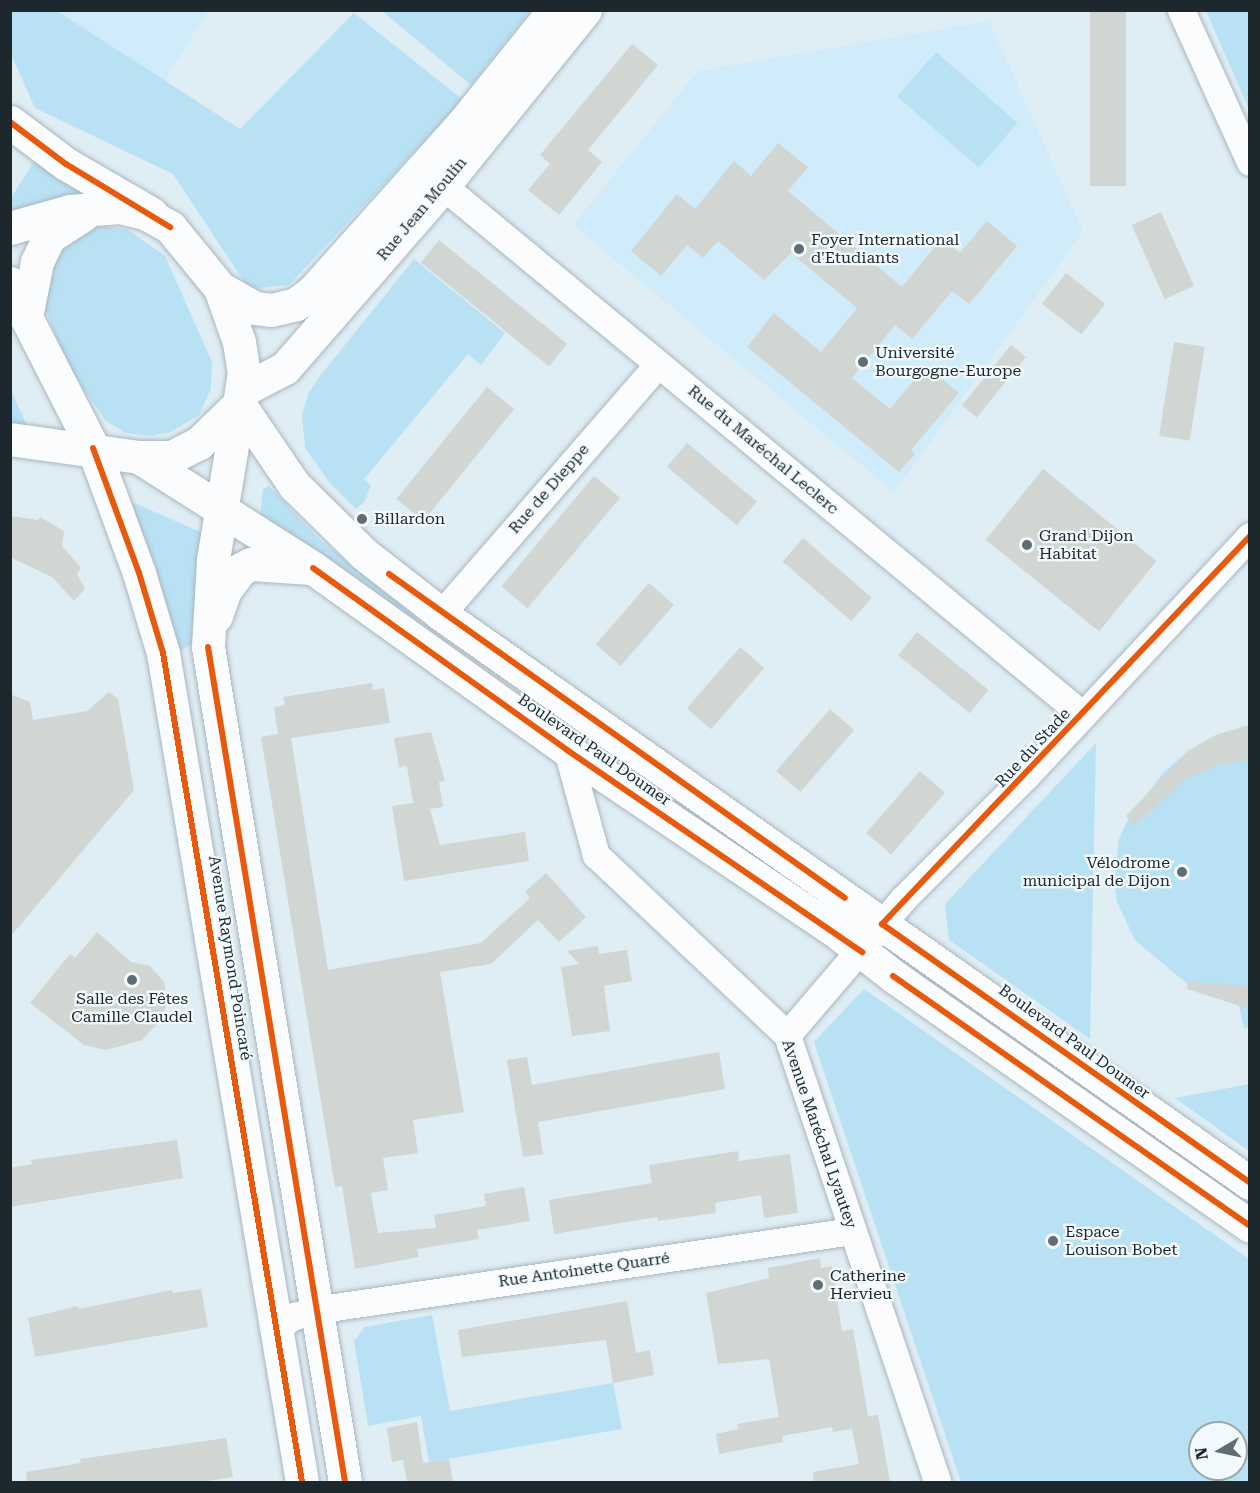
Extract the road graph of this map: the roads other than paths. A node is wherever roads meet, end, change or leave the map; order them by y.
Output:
1 (554, 10) edge
2 (585, 10) edge
3 (1181, 10) edge
4 (10, 122) edge
5 (1250, 162) edge
6 (443, 186) junction
7 (95, 209) junction
8 (171, 227) junction
9 (10, 228) edge
10 (10, 283) edge
11 (220, 288) junction
12 (26, 317) junction
13 (658, 363) junction
14 (241, 397) junction
15 (10, 439) edge
16 (93, 448) junction
17 (139, 457) junction
18 (223, 508) junction
19 (1250, 536) edge
20 (313, 568) junction
21 (441, 614) junction
22 (208, 647) junction
23 (1083, 715) junction
24 (567, 750) junction
25 (882, 924) junction
26 (862, 952) junction
27 (787, 1035) junction
28 (1250, 1182) edge
29 (1250, 1226) edge
30 (852, 1231) junction
31 (316, 1310) junction
32 (278, 1327) junction
33 (302, 1482) edge
34 (345, 1482) edge
35 (937, 1482) edge

1 - 11 main road, Rue Jean Moulin
2 - 6 main road, Rue Jean Moulin
3 - 5 street
4 - 8 main road
6 - 13 street, Rue du Maréchal Leclerc
6 - 14 main road, Rue Jean Moulin
7 - 8 main road
7 - 9 main road
7 - 12 main road
8 - 11 main road
10 - 12 main road, Avenue Raymond Poincaré
11 - 14 main road, Avenue Raymond Poincaré
12 - 16 main road, Avenue Raymond Poincaré
13 - 21 street, Rue de Dieppe
13 - 23 street, Rue du Maréchal Leclerc
14 - 17 main road, Rue Jean Moulin
14 - 18 main road, Avenue Raymond Poincaré
14 - 21 main road, Boulevard Paul Doumer
15 - 16 main road
16 - 17 main road
16 - 32 main road, Avenue Raymond Poincaré
17 - 18 main road, Boulevard Paul Doumer
18 - 20 main road, Boulevard Paul Doumer
18 - 22 main road, Avenue Raymond Poincaré
19 - 23 street, Rue du Stade
20 - 22 main road, Avenue Raymond Poincaré
20 - 24 main road, Boulevard Paul Doumer
21 - 25 main road, Boulevard Paul Doumer
22 - 31 main road, Avenue Raymond Poincaré
23 - 25 street, Rue du Stade
24 - 26 main road, Boulevard Paul Doumer
24 - 27 street, Avenue Maréchal Lyautey
25 - 26 street, Rue du Stade
25 - 28 main road, Boulevard Paul Doumer
26 - 27 street, Rue du Stade
26 - 29 main road, Boulevard Paul Doumer
27 - 30 street, Avenue Maréchal Lyautey
30 - 31 street, Rue Antoinette Quarré
30 - 35 street, Avenue Maréchal Lyautey
31 - 32 street
31 - 34 main road, Avenue Raymond Poincaré
32 - 33 main road, Avenue Raymond Poincaré

